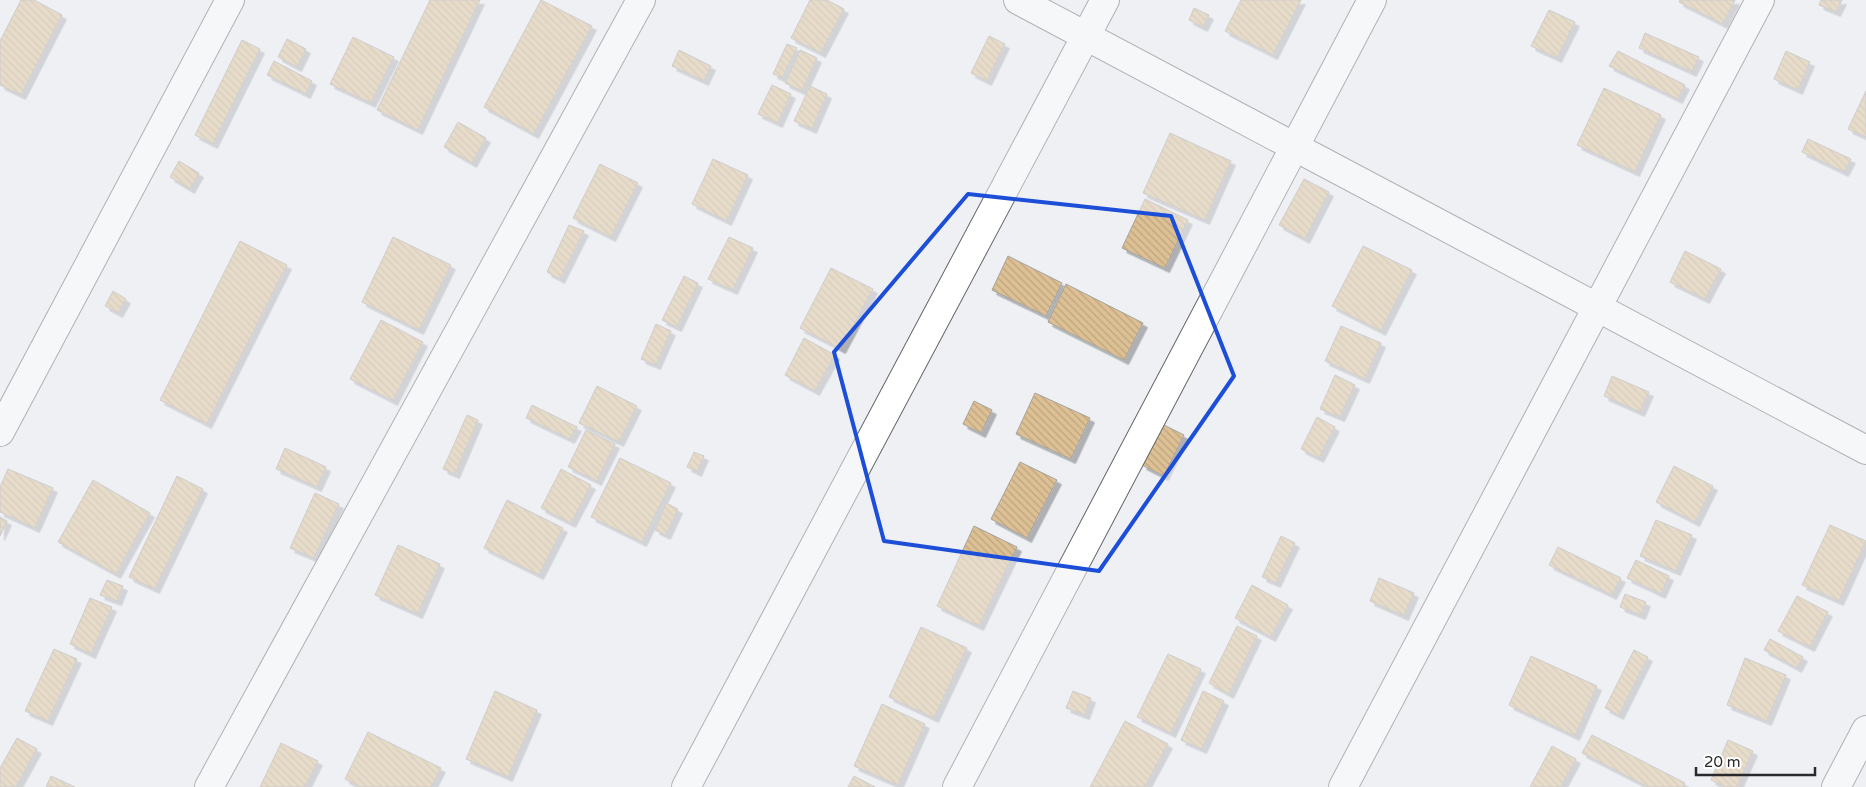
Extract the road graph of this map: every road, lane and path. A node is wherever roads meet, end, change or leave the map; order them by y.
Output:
1 (230, 0) edge
2 (641, 0) edge
3 (1018, 0) edge
4 (1105, 0) edge
5 (1372, 0) edge
6 (1760, 0) edge
7 (1086, 36) junction
8 (1295, 147) junction
9 (1597, 307) junction
10 (0, 432) edge
11 (1866, 450) edge
12 (1866, 730) edge
13 (209, 787) edge
14 (686, 787) edge
15 (957, 787) edge
16 (1343, 787) edge
17 (1836, 787) edge

1 - 10 street
2 - 13 street
3 - 7 street
4 - 7 street
5 - 8 street
6 - 9 street
7 - 8 street
7 - 14 street
8 - 9 street
8 - 15 street
9 - 11 street
9 - 16 street
12 - 17 street

